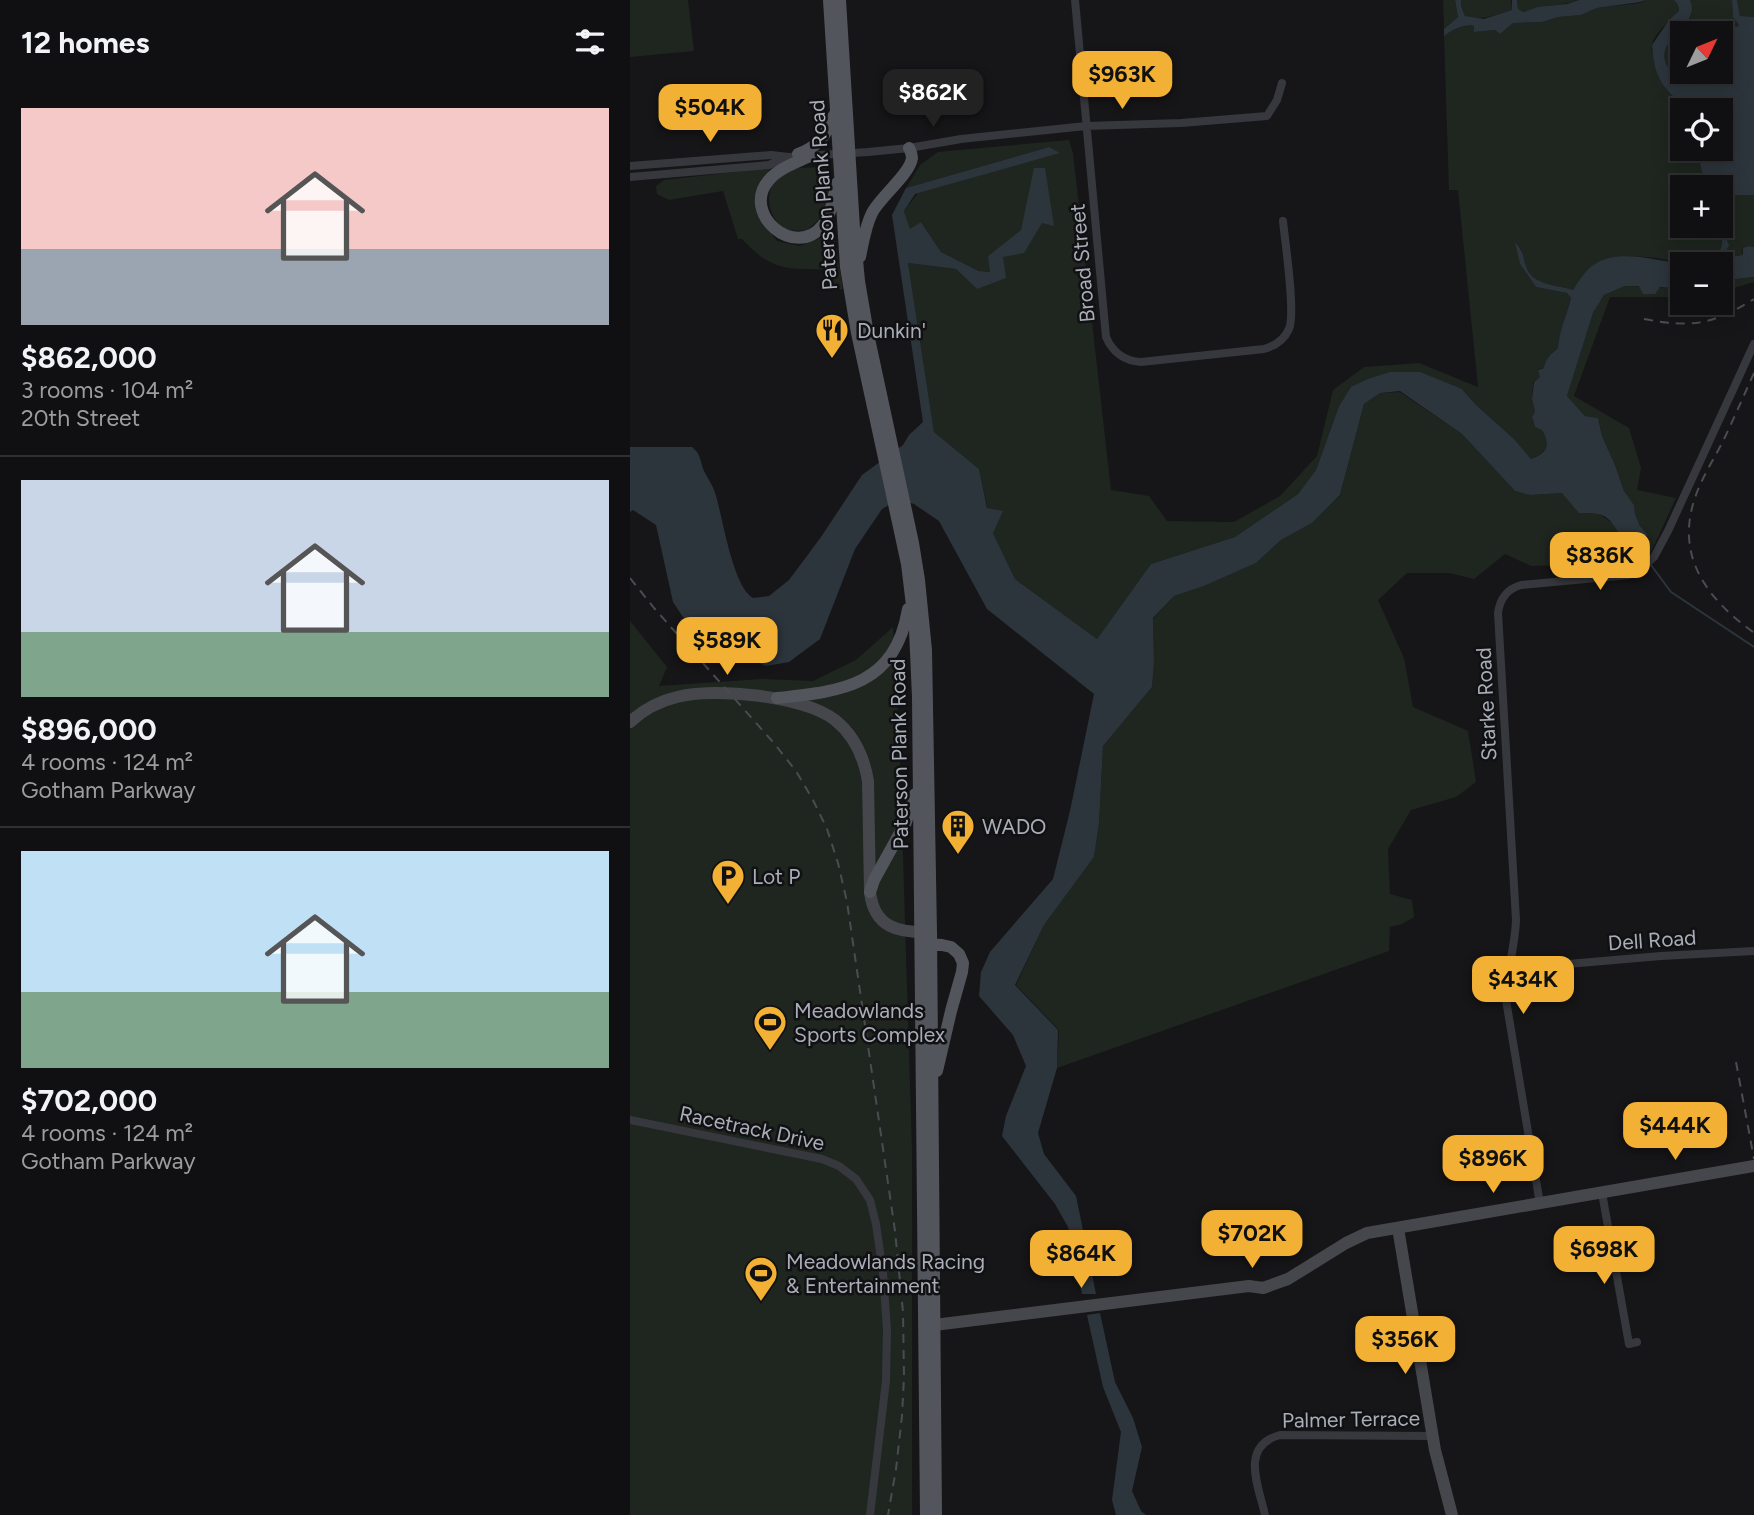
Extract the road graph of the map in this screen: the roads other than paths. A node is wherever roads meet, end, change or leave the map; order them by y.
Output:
1 (829, 0) edge
2 (840, 0) edge
3 (1075, 0) edge
4 (1282, 83) dead end
5 (836, 111) junction
6 (1086, 126) junction
7 (909, 148) junction
8 (844, 153) junction
9 (812, 155) junction
10 (789, 157) junction
11 (630, 166) edge
12 (840, 173) junction
13 (630, 177) edge
14 (1283, 221) dead end
15 (857, 268) junction
16 (1754, 344) edge
17 (888, 447) junction
18 (901, 509) junction
19 (911, 591) junction
20 (777, 698) junction
21 (630, 722) edge
22 (919, 777) junction
23 (870, 892) junction
24 (926, 938) junction
25 (1754, 951) edge
26 (1510, 969) junction
27 (932, 1092) junction
28 (630, 1120) edge
29 (1754, 1166) edge
30 (1602, 1193) junction
31 (1541, 1204) junction
32 (1398, 1228) junction
33 (930, 1325) junction
34 (1637, 1342) dead end
35 (1432, 1436) junction
36 (870, 1515) edge
37 (926, 1515) edge
38 (936, 1515) edge
39 (1265, 1515) edge
40 (1452, 1515) edge

1 - 5 main road, Paterson Plank Road
2 - 8 main road, Paterson Plank Road
3 - 6 street, Broad Street
4 - 6 street
5 - 8 main road, Paterson Plank Road
5 - 10 main road
6 - 7 street
6 - 14 street, Broad Street
7 - 8 street
7 - 15 main road
8 - 9 street
8 - 12 main road, Paterson Plank Road
8 - 15 main road, Paterson Plank Road
9 - 10 street
9 - 12 main road
10 - 11 street
10 - 13 street
12 - 17 main road, Paterson Plank Road
15 - 17 main road, Paterson Plank Road
16 - 26 street, Starke Road
17 - 18 main road, Paterson Plank Road
18 - 19 main road, Paterson Plank Road
18 - 24 main road, Paterson Plank Road
19 - 20 main road
19 - 22 main road, Paterson Plank Road
20 - 21 street
20 - 23 street
22 - 23 main road
22 - 24 main road, Paterson Plank Road
23 - 24 street
24 - 27 main road, Paterson Plank Road
24 - 27 main road
24 - 33 main road, Paterson Plank Road
25 - 26 street, Dell Road
26 - 31 street, Starke Road
27 - 33 main road, Paterson Plank Road
28 - 36 street, Racetrack Drive
29 - 30 street
30 - 31 street
30 - 34 street
31 - 32 street
32 - 33 street
32 - 35 street
33 - 37 main road, Paterson Plank Road
33 - 38 main road, Paterson Plank Road
35 - 39 street, Palmer Terrace
35 - 40 street

